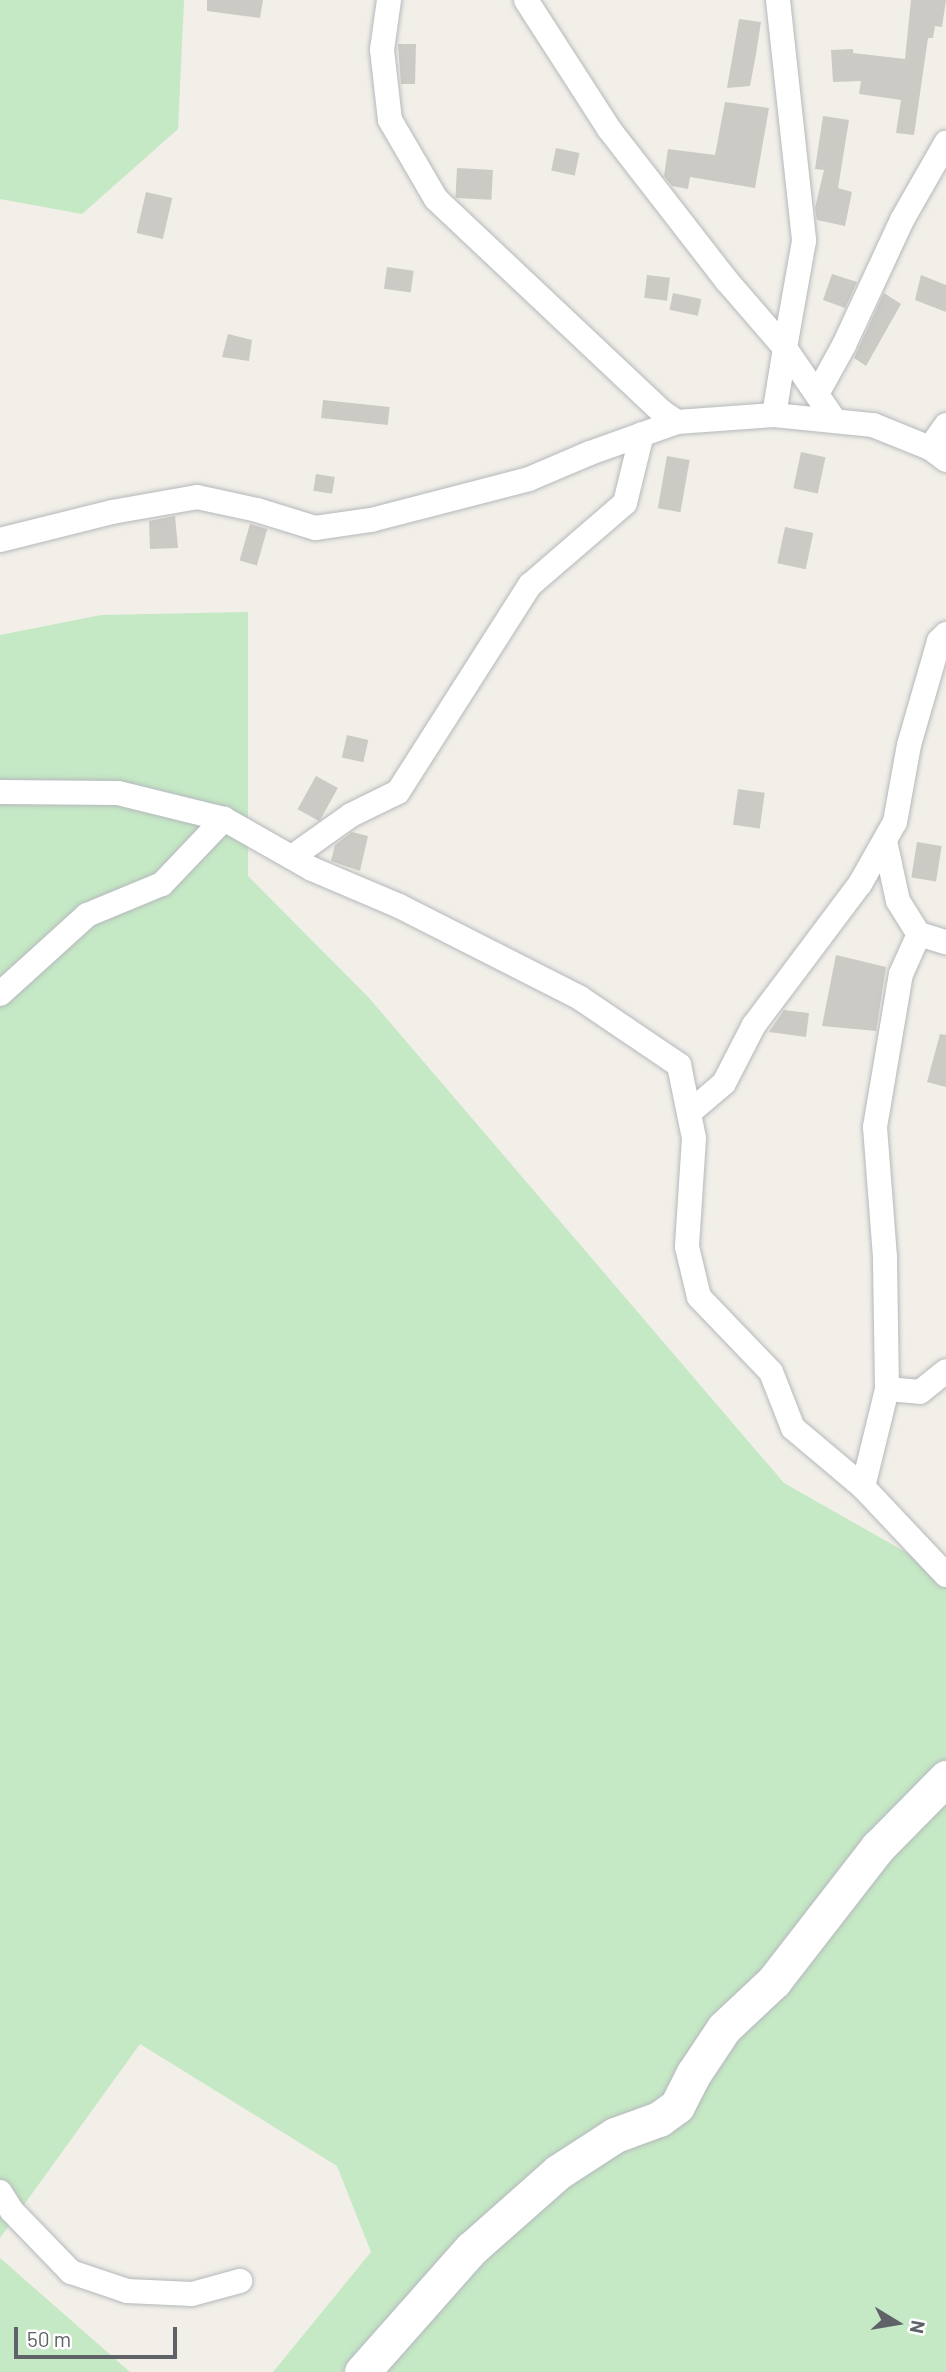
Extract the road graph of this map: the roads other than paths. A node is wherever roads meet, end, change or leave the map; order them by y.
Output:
1 (389, 0) edge
2 (526, 0) edge
3 (778, 0) edge
4 (946, 143) edge
5 (785, 348) junction
6 (817, 394) junction
7 (774, 415) junction
8 (835, 421) junction
9 (677, 422) junction
10 (946, 425) edge
11 (642, 435) junction
12 (938, 454) edge
13 (0, 540) edge
14 (946, 634) edge
15 (0, 792) edge
16 (223, 819) junction
17 (885, 841) junction
18 (292, 857) junction
19 (919, 934) junction
20 (946, 942) edge
21 (0, 994) edge
22 (689, 1112) junction
23 (946, 1371) edge
24 (887, 1388) junction
25 (920, 1392) junction
26 (946, 1393) edge
27 (863, 1487) junction
28 (946, 1575) edge
29 (946, 1778) edge
30 (0, 2192) edge
31 (240, 2281) dead end
32 (362, 2372) edge

1 - 9 street
2 - 5 street
3 - 5 street
4 - 6 street
5 - 6 street
5 - 7 street
6 - 8 street
7 - 8 street
7 - 9 street
8 - 12 street
9 - 11 street
10 - 12 street
11 - 13 street
11 - 18 street
14 - 17 street
15 - 16 street
16 - 18 street
16 - 21 street
17 - 19 street
17 - 22 street
18 - 22 street
19 - 20 street
19 - 24 street
22 - 27 street
23 - 25 street
24 - 25 street
24 - 27 street
25 - 26 street
27 - 28 street
29 - 32 street
30 - 31 street

